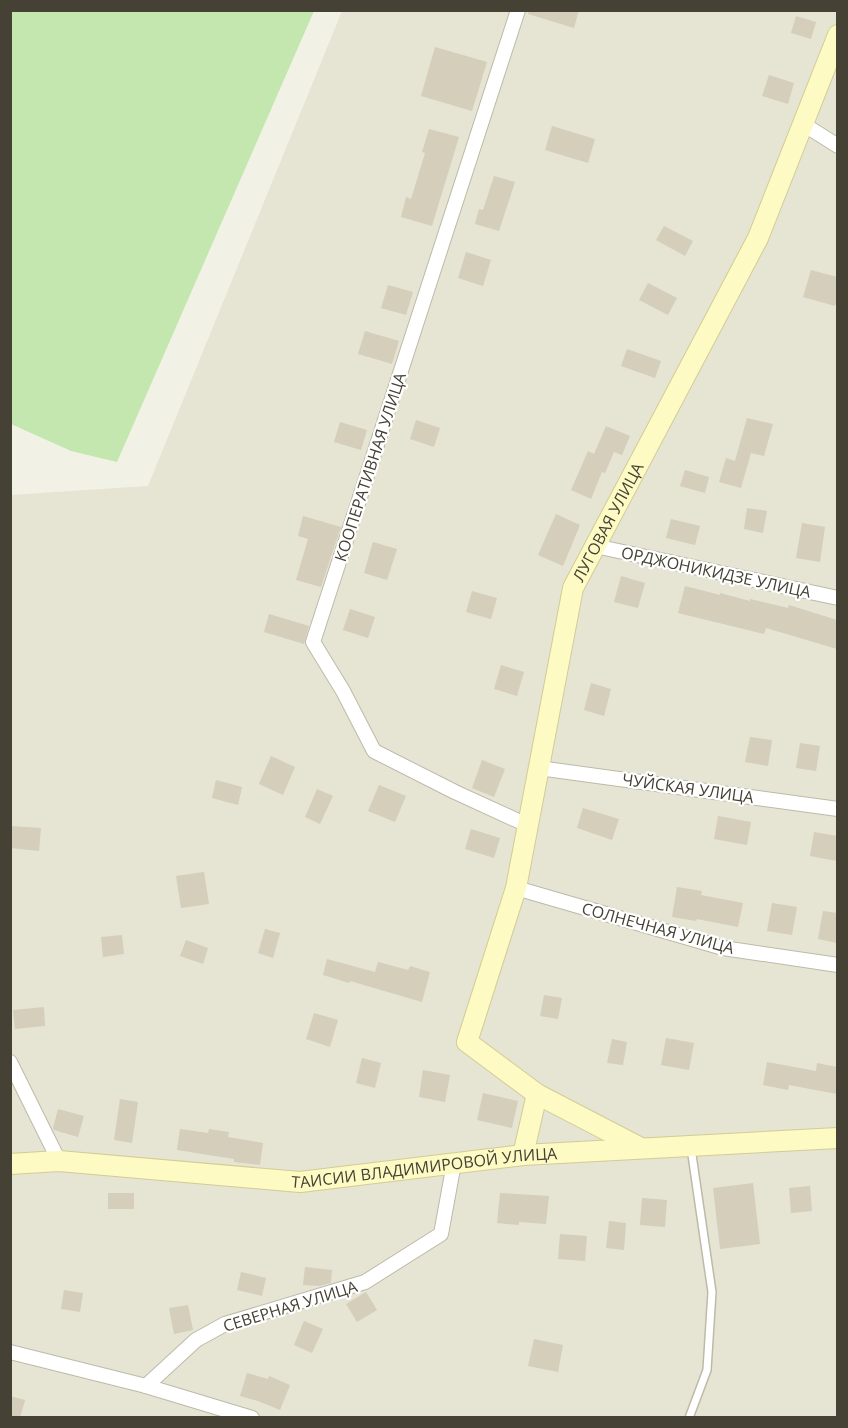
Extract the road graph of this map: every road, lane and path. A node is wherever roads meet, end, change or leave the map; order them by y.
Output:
1 (518, 10) edge
2 (837, 35) edge
3 (803, 124) junction
4 (837, 146) edge
5 (596, 546) junction
6 (837, 598) edge
7 (539, 768) junction
8 (837, 809) edge
9 (527, 825) junction
10 (516, 888) junction
11 (837, 965) edge
12 (10, 1062) edge
13 (537, 1094) junction
14 (837, 1138) edge
15 (691, 1146) junction
16 (641, 1148) junction
17 (523, 1155) junction
18 (59, 1161) junction
19 (454, 1163) junction
20 (10, 1164) edge
21 (10, 1352) edge
22 (146, 1386) junction
23 (252, 1418) edge
24 (689, 1418) edge

1 - 9 street, КООПЕРАТИВНАЯ УЛИЦА
2 - 3 street, ЛУГОВАЯ УЛИЦА
3 - 4 street
3 - 5 street, ЛУГОВАЯ УЛИЦА
5 - 6 street, ОРДЖОНИКИДЗЕ УЛИЦА
5 - 7 street, ЛУГОВАЯ УЛИЦА
7 - 8 street, ЧУЙСКАЯ УЛИЦА
7 - 9 street, ЛУГОВАЯ УЛИЦА
9 - 10 street, ЛУГОВАЯ УЛИЦА
10 - 11 street, СОЛНЕЧНАЯ УЛИЦА
10 - 13 street, ЛУГОВАЯ УЛИЦА
12 - 18 street
13 - 16 street
13 - 17 street
14 - 15 street, ТАИСИИ ВЛАДИМИРОВОЙ УЛИЦА
15 - 16 street, ТАИСИИ ВЛАДИМИРОВОЙ УЛИЦА
15 - 24 lane
16 - 17 street, ТАИСИИ ВЛАДИМИРОВОЙ УЛИЦА
17 - 19 street, ТАИСИИ ВЛАДИМИРОВОЙ УЛИЦА
18 - 19 street, ТАИСИИ ВЛАДИМИРОВОЙ УЛИЦА
18 - 20 street, ТАИСИИ ВЛАДИМИРОВОЙ УЛИЦА
19 - 22 street, СЕВЕРНАЯ УЛИЦА
21 - 22 street
22 - 23 street

